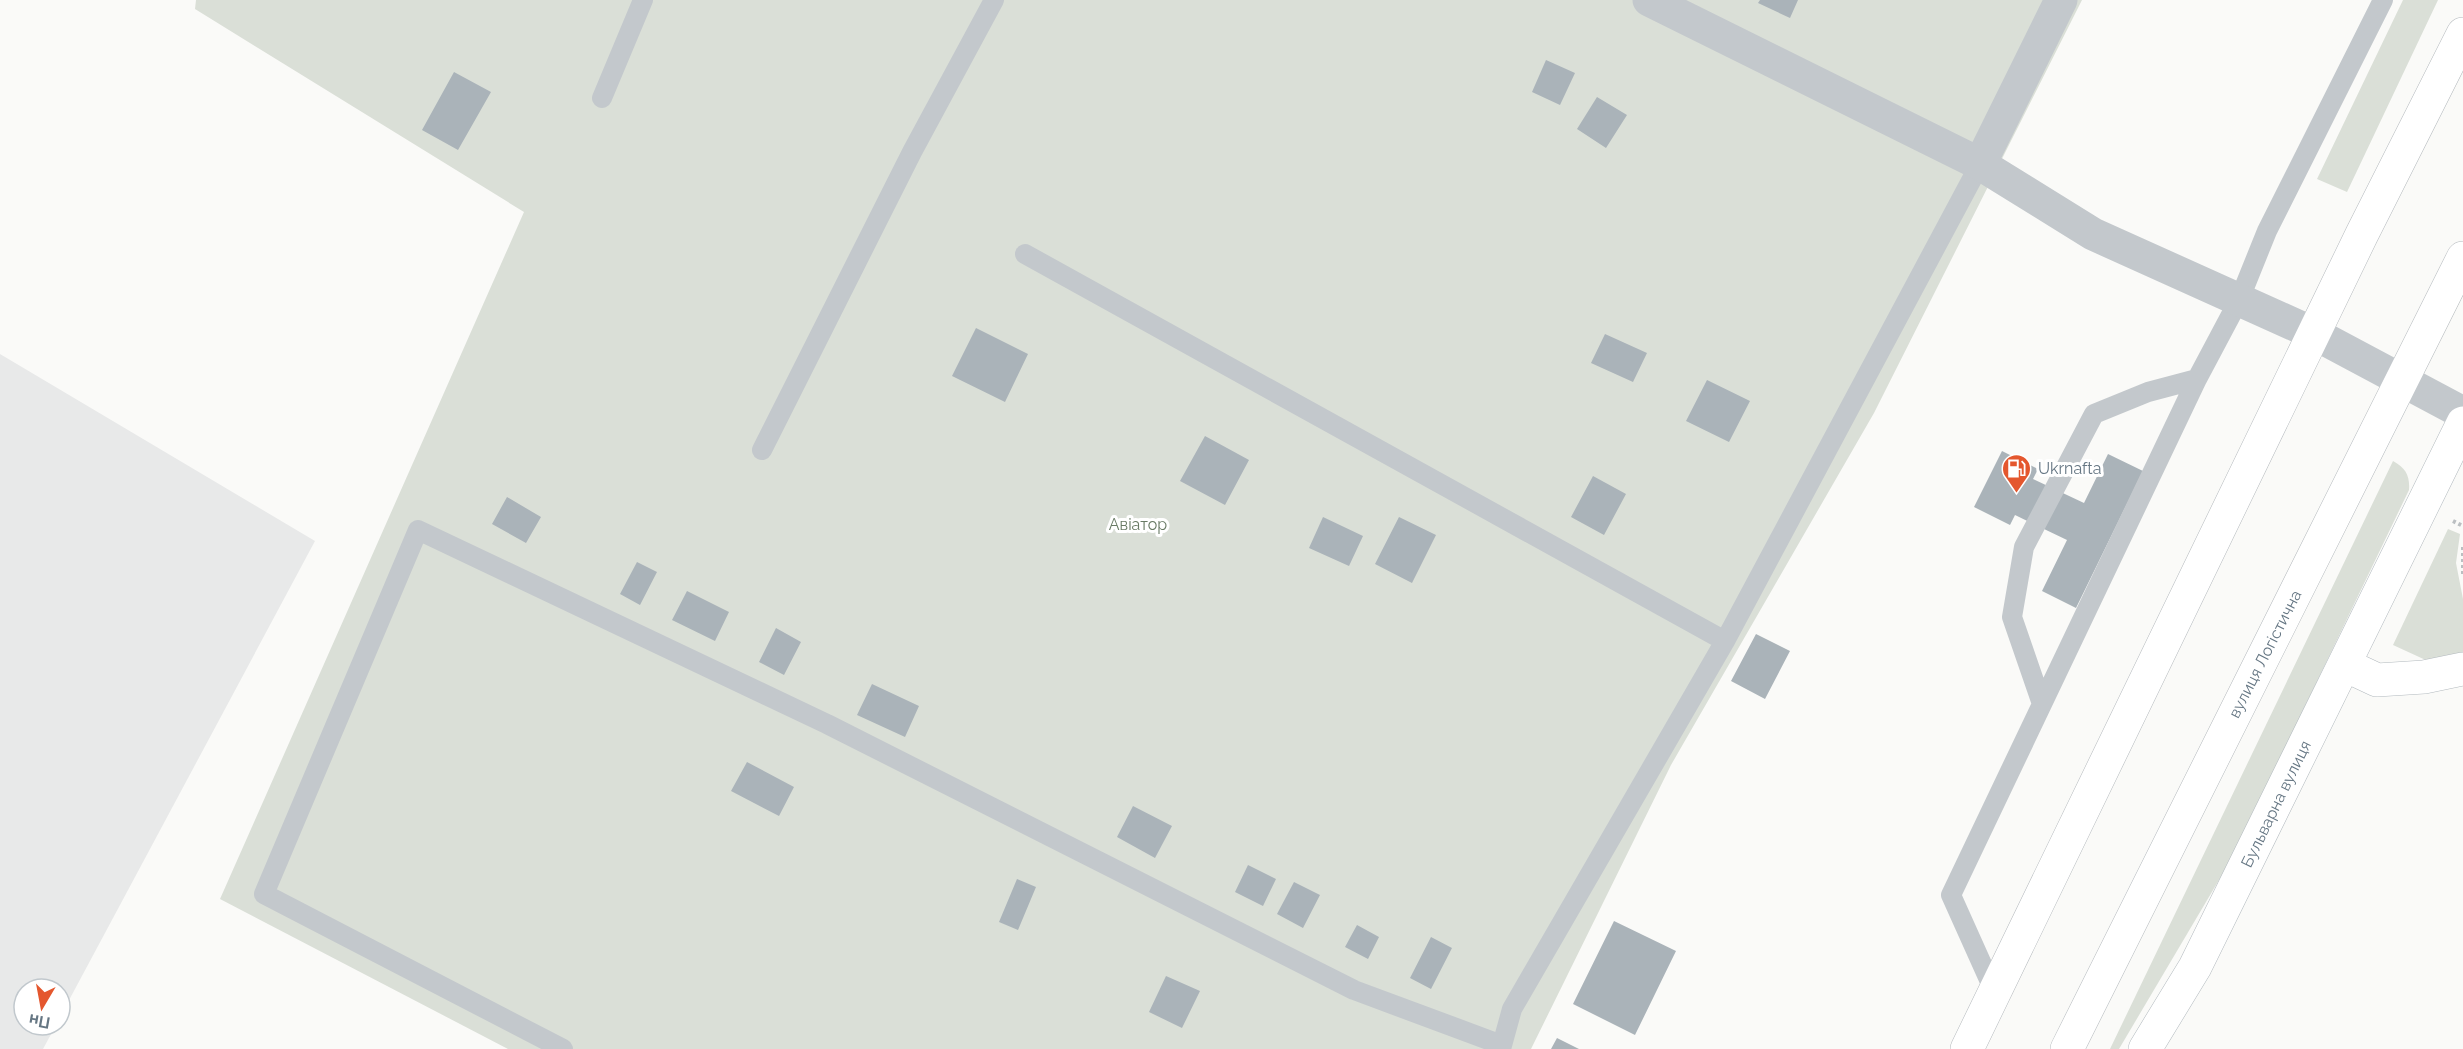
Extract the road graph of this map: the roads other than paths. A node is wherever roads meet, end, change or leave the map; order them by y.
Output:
1 (643, 0) edge
2 (994, 0) edge
3 (1649, 0) edge
4 (2061, 0) edge
5 (2383, 0) edge
6 (2463, 34) edge
7 (603, 98) dead end
8 (1980, 164) junction
9 (1025, 254) dead end
10 (2463, 258) edge
11 (2241, 298) junction
12 (2314, 334) junction
13 (2197, 379) junction
14 (2403, 381) junction
15 (2463, 413) edge
16 (2463, 423) edge
17 (762, 450) dead end
18 (1725, 641) junction
19 (2345, 664) junction
20 (2463, 669) edge
21 (2042, 704) junction
22 (1995, 993) junction
23 (1501, 1047) edge
24 (563, 1049) edge
25 (1967, 1049) edge
26 (2067, 1049) edge
27 (2145, 1049) edge

1 - 7 lane
2 - 17 lane
3 - 8 street
4 - 8 street
5 - 11 lane
6 - 12 main road
8 - 11 street
8 - 18 lane
9 - 18 lane
10 - 14 main road, вулиця Логістична
11 - 12 street
11 - 13 lane
12 - 14 street
12 - 22 main road
13 - 21 lane
13 - 21 lane
14 - 15 street
14 - 26 main road, вулиця Логістична
16 - 19 main road, Бульварна вулиця
18 - 23 lane
19 - 20 main road
19 - 27 main road, Бульварна вулиця
21 - 22 lane
22 - 25 main road
23 - 24 lane

